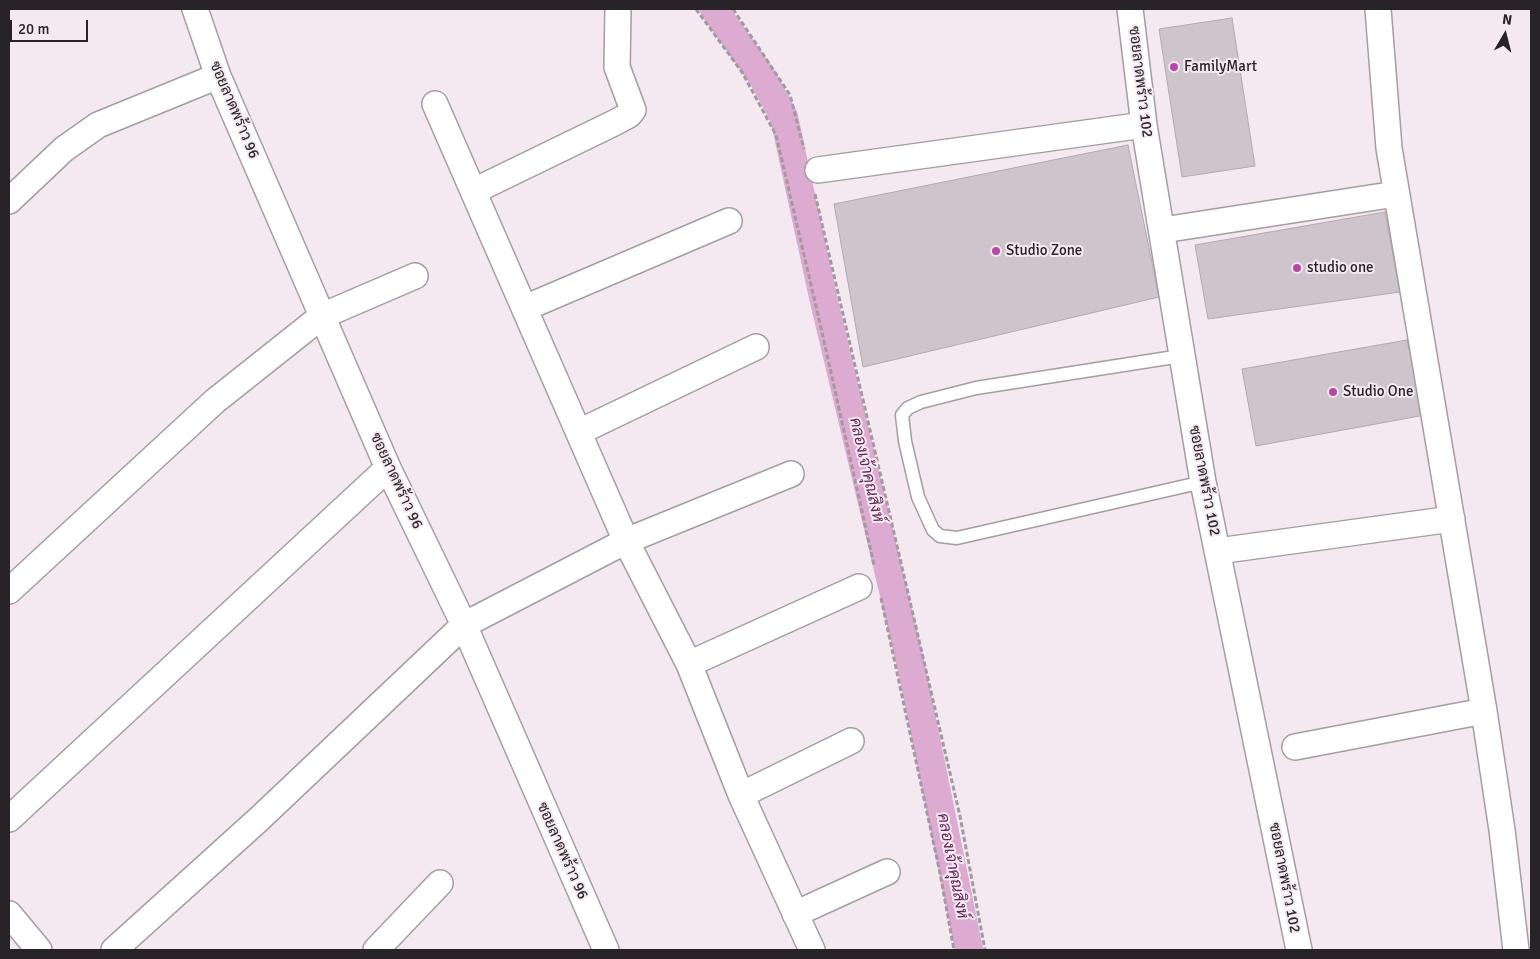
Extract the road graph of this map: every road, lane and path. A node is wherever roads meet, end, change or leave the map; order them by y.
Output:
1 (195, 9) edge
2 (618, 9) edge
3 (696, 9) edge
4 (733, 9) edge
5 (1130, 9) edge
6 (1378, 9) edge
7 (218, 76) junction
8 (435, 104) dead end
9 (1144, 125) junction
10 (804, 149) dead end
11 (816, 178) joint
12 (474, 190) junction
13 (1396, 194) junction
14 (9, 201) edge
15 (729, 221) dead end
16 (1163, 230) junction
17 (415, 276) dead end
18 (525, 308) junction
19 (322, 316) junction
20 (756, 347) dead end
21 (1181, 356) junction
22 (579, 432) junction
23 (388, 468) junction
24 (790, 474) dead end
25 (1203, 482) junction
26 (1452, 519) junction
27 (626, 541) junction
28 (1218, 551) junction
29 (871, 584) junction
30 (9, 590) edge
31 (464, 625) junction
32 (689, 664) junction
33 (1484, 711) junction
34 (851, 741) dead end
35 (1295, 747) dead end
36 (741, 795) junction
37 (9, 819) edge
38 (886, 872) dead end
39 (440, 883) dead end
40 (9, 914) edge
41 (795, 914) junction
42 (39, 950) edge
43 (114, 950) edge
44 (376, 950) edge
45 (606, 950) edge
46 (812, 950) edge
47 (954, 950) edge
48 (985, 950) edge
49 (1299, 950) edge
50 (1516, 950) edge

1 - 7 street, ซอยลาดพร้าว 96
2 - 12 street
3 - 29 path
4 - 10 path
5 - 9 street, ซอยลาดพร้าว 102
6 - 13 street
7 - 14 street
7 - 19 street, ซอยลาดพร้าว 96
8 - 12 street
9 - 11 street
9 - 16 street, ซอยลาดพร้าว 102
11 - 48 path
12 - 18 street
13 - 16 street
13 - 26 street
15 - 18 street
16 - 21 street, ซอยลาดพร้าว 102
17 - 19 street
18 - 22 street
19 - 23 street, ซอยลาดพร้าว 96
19 - 30 street
20 - 22 street
21 - 25 street, ซอยลาดพร้าว 102
21 - 25 lane
22 - 27 street
23 - 31 street, ซอยลาดพร้าว 96
23 - 37 street
24 - 27 street
25 - 28 street, ซอยลาดพร้าว 102
26 - 28 street
26 - 33 street
27 - 31 street
27 - 32 street
28 - 49 street, ซอยลาดพร้าว 102
29 - 32 street
29 - 47 path
31 - 43 street
31 - 45 street, ซอยลาดพร้าว 96
32 - 36 street
33 - 35 street
33 - 50 street
34 - 36 street
36 - 41 street
38 - 41 street
39 - 44 street
40 - 42 street
41 - 46 street

